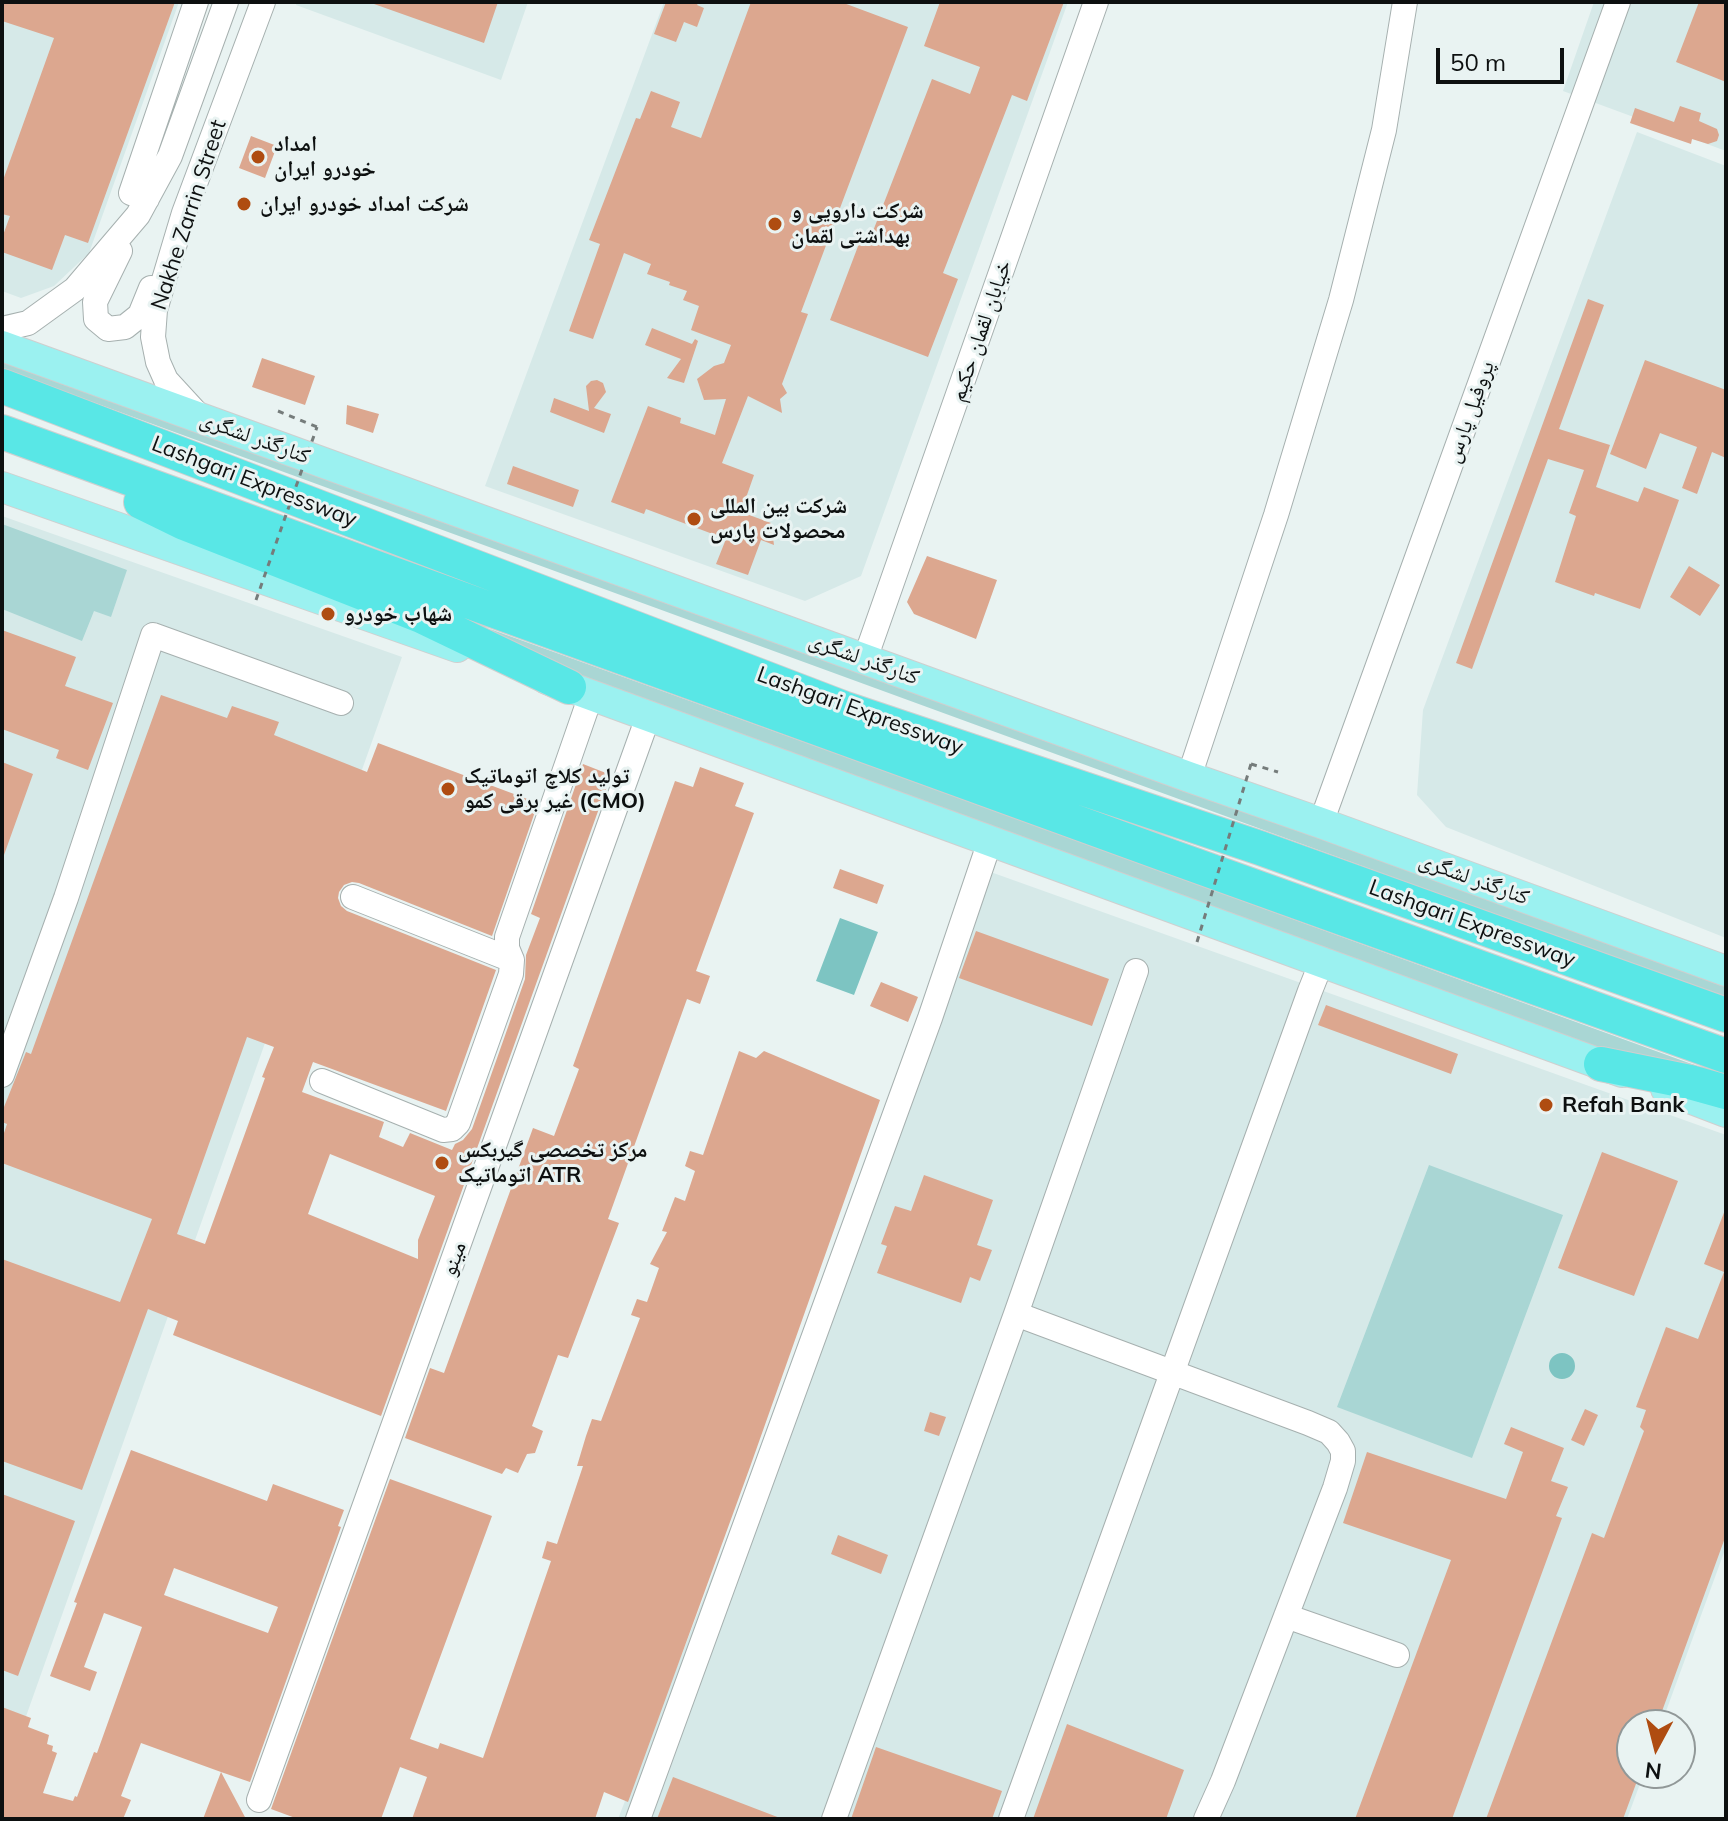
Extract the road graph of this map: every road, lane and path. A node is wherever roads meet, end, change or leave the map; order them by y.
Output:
1 (196, 2) edge
2 (226, 2) edge
3 (263, 2) edge
4 (1096, 2) edge
5 (1405, 2) edge
6 (1618, 2) edge
7 (139, 202) junction
8 (184, 213) junction
9 (2, 329) edge
10 (2, 346) edge
11 (2, 386) edge
12 (278, 411) dead end
13 (202, 419) junction
14 (15, 437) edge
15 (2, 487) edge
16 (256, 600) dead end
17 (865, 659) junction
18 (580, 691) junction
19 (341, 703) dead end
20 (648, 717) junction
21 (1278, 772) dead end
22 (1189, 777) junction
23 (1321, 823) junction
24 (990, 841) junction
25 (353, 897) dead end
26 (1197, 942) dead end
27 (512, 960) junction
28 (1322, 961) junction
29 (1136, 971) dead end
30 (1726, 971) edge
31 (1726, 1015) edge
32 (1726, 1056) edge
33 (1601, 1064) junction
34 (2, 1075) edge
35 (322, 1081) dead end
36 (1726, 1092) edge
37 (1726, 1112) edge
38 (1016, 1314) junction
39 (1172, 1373) junction
40 (1286, 1616) junction
41 (1397, 1655) dead end
42 (259, 1800) dead end
43 (638, 1819) edge
44 (834, 1819) edge
45 (1011, 1819) edge
46 (1206, 1819) edge

1 - 7 street
2 - 7 street, Nakhe Zarrin Street
3 - 8 street, Nakhe Zarrin Street
4 - 17 street, خیابان لقمان حکیم
5 - 22 street
6 - 23 street, پروفیل پارس
7 - 8 street
7 - 9 street, Nakhe Zarrin Street
8 - 13 street, Nakhe Zarrin Street
10 - 13 main road, کنارگذر لشگری
11 - 31 highway, Lashgari Expressway
12 - 16 path, bridge
13 - 17 main road, کنارگذر لشگری
14 - 18 highway
14 - 32 highway, Lashgari Expressway
15 - 18 main road
17 - 22 main road, کنارگذر لشگری
18 - 20 main road
18 - 27 street
19 - 34 street
20 - 24 main road
20 - 42 street, مینو
21 - 26 path, bridge
22 - 23 main road, کنارگذر لشگری
23 - 30 main road, کنارگذر لشگری
24 - 28 main road
24 - 43 street
25 - 27 street
27 - 35 street
28 - 33 main road
28 - 39 street
29 - 38 street
33 - 36 highway
33 - 37 main road
38 - 39 street
38 - 44 street
39 - 40 street
39 - 45 street
40 - 41 street
40 - 46 street

